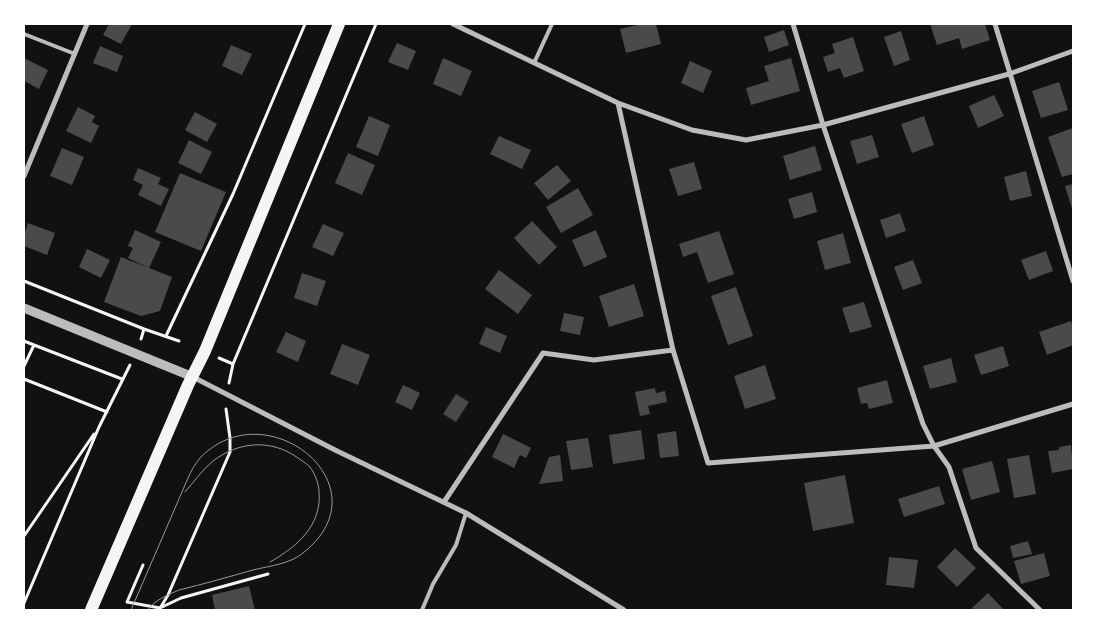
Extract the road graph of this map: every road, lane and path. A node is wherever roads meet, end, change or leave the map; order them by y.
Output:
1 (87, 24) edge
2 (305, 24) edge
3 (339, 24) edge
4 (376, 24) edge
5 (453, 24) edge
6 (552, 24) edge
7 (793, 24) edge
8 (995, 24) edge
9 (24, 34) edge
10 (1073, 51) edge
11 (75, 54) junction
12 (534, 64) junction
13 (1009, 74) junction
14 (618, 102) junction
15 (823, 125) junction
16 (24, 176) edge
17 (24, 281) edge
18 (1073, 281) edge
19 (24, 308) edge
20 (144, 329) junction
21 (166, 336) junction
22 (141, 339) dead end
23 (24, 341) edge
24 (179, 341) dead end
25 (34, 345) junction
26 (674, 350) junction
27 (219, 358) dead end
28 (233, 364) junction
29 (130, 365) dead end
30 (24, 366) edge
31 (193, 377) junction
32 (24, 379) edge
33 (122, 379) junction
34 (228, 385) dead end
35 (1073, 404) edge
36 (226, 409) dead end
37 (107, 412) junction
38 (99, 427) junction
39 (934, 446) junction
40 (444, 502) junction
41 (466, 513) junction
42 (24, 536) edge
43 (143, 565) dead end
44 (268, 574) dead end
45 (24, 603) edge
46 (160, 609) edge
47 (91, 610) edge
48 (422, 610) edge
49 (624, 610) edge
50 (1040, 610) edge

1 - 11 street
2 - 21 path
3 - 31 main road
4 - 28 path
5 - 12 street
6 - 12 lane
7 - 15 street
8 - 13 street
9 - 11 lane
10 - 13 street
11 - 16 street
12 - 14 street
13 - 15 street
13 - 18 street
14 - 15 street
14 - 26 street
15 - 39 street
17 - 20 path
19 - 31 street
20 - 21 path
20 - 22 path
21 - 24 path
23 - 25 path
25 - 30 path
25 - 33 path
26 - 39 street
26 - 40 street
27 - 28 path
28 - 34 path
29 - 33 path
31 - 40 street
31 - 47 main road
32 - 37 path
33 - 37 path
35 - 39 street
36 - 46 path
37 - 38 path
38 - 42 path
38 - 45 path
39 - 50 street
40 - 41 street
41 - 48 lane
41 - 49 street
43 - 46 path
44 - 46 path

